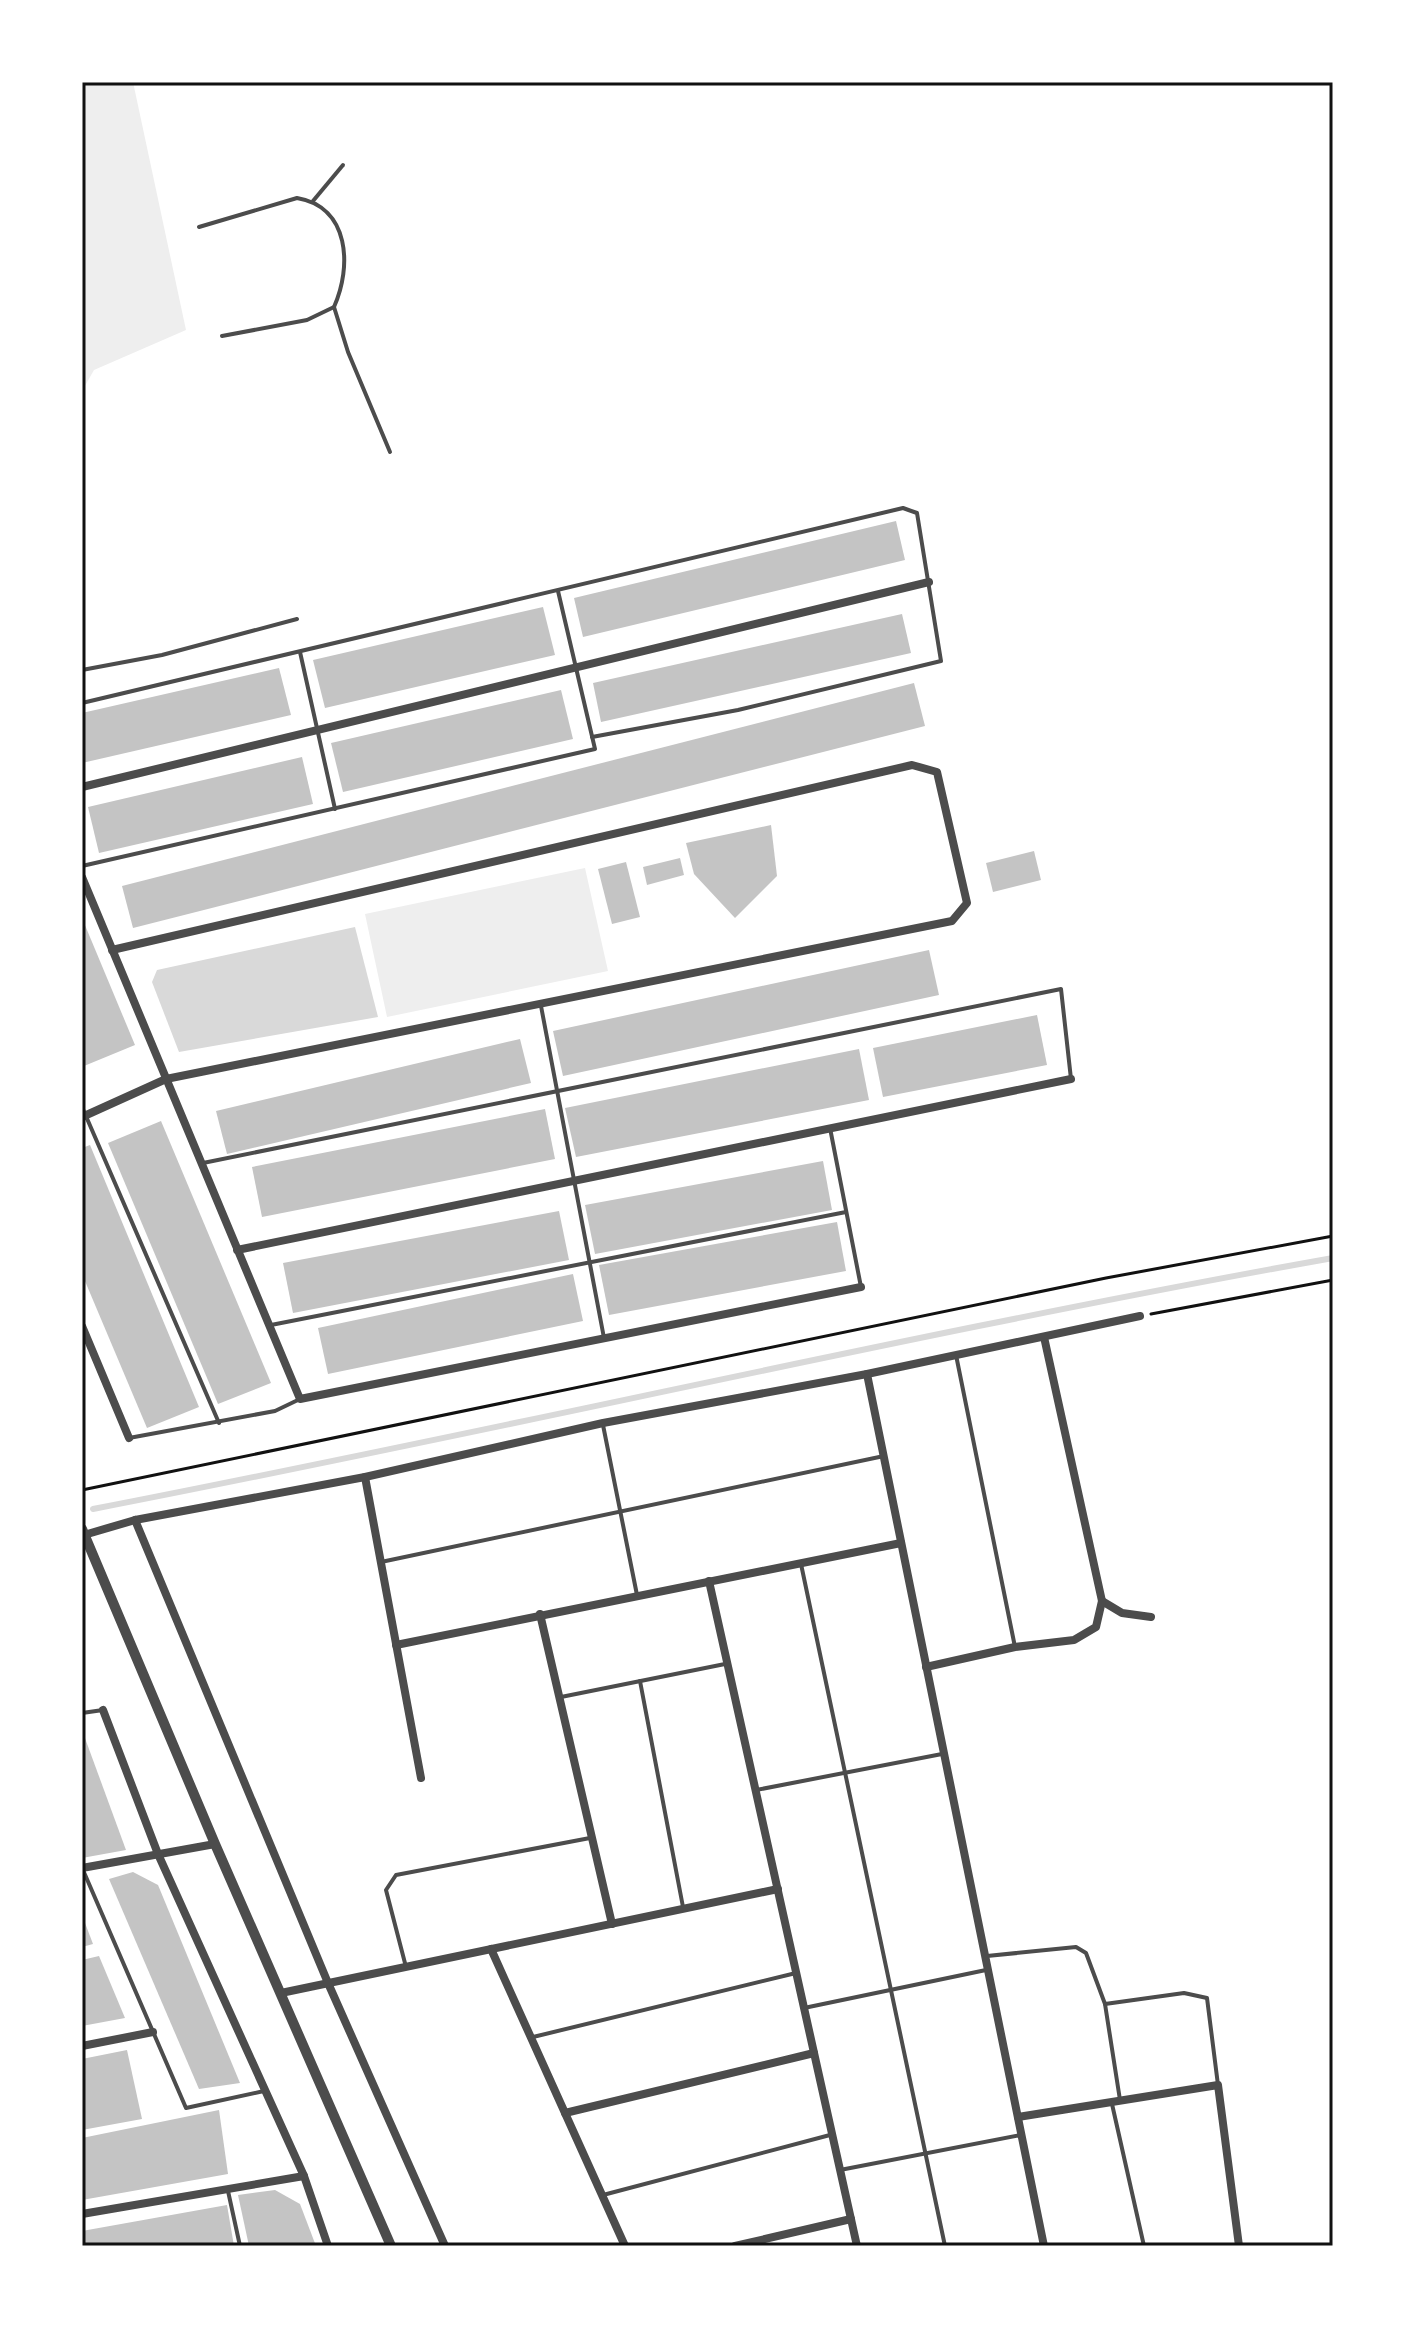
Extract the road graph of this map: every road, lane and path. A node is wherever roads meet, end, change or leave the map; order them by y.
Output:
1 (343, 165) dead end
2 (313, 201) junction
3 (199, 227) dead end
4 (334, 307) junction
5 (222, 336) dead end
6 (390, 452) dead end
7 (929, 582) junction
8 (558, 591) junction
9 (297, 619) dead end
10 (300, 652) junction
11 (576, 668) junction
12 (82, 670) edge
13 (82, 703) edge
14 (318, 730) junction
15 (592, 737) junction
16 (82, 787) edge
17 (335, 809) junction
18 (82, 866) edge
19 (82, 877) edge
20 (112, 950) junction
21 (541, 1004) junction
22 (166, 1079) junction
23 (1071, 1079) joint
24 (556, 1090) junction
25 (83, 1113) edge
26 (830, 1128) junction
27 (201, 1163) junction
28 (573, 1181) junction
29 (846, 1212) junction
30 (1333, 1236) edge
31 (237, 1250) junction
32 (589, 1263) junction
33 (1333, 1280) edge
34 (861, 1287) joint
35 (1140, 1316) joint
36 (269, 1325) junction
37 (82, 1326) edge
38 (1044, 1337) junction
39 (604, 1338) junction
40 (956, 1355) junction
41 (867, 1374) junction
42 (300, 1399) junction
43 (219, 1423) junction
44 (603, 1423) junction
45 (129, 1438) joint
46 (884, 1456) junction
47 (365, 1477) junction
48 (82, 1490) edge
49 (620, 1512) junction
50 (135, 1520) junction
51 (83, 1532) edge
52 (901, 1543) junction
53 (381, 1562) junction
54 (801, 1564) junction
55 (709, 1581) junction
56 (637, 1595) junction
57 (1102, 1601) junction
58 (540, 1614) junction
59 (1151, 1617) dead end
60 (396, 1645) junction
61 (1015, 1647) junction
62 (728, 1664) junction
63 (926, 1667) junction
64 (640, 1681) junction
65 (559, 1697) junction
66 (103, 1710) joint
67 (82, 1713) edge
68 (944, 1754) junction
69 (845, 1773) junction
70 (421, 1778) dead end
71 (756, 1790) junction
72 (592, 1837) junction
73 (215, 1844) junction
74 (158, 1854) junction
75 (82, 1868) edge
76 (778, 1889) junction
77 (683, 1909) junction
78 (612, 1924) junction
79 (491, 1949) junction
80 (985, 1956) junction
81 (406, 1967) junction
82 (988, 1970) junction
83 (796, 1973) junction
84 (328, 1983) junction
85 (891, 1990) junction
86 (281, 1993) junction
87 (1105, 2004) junction
88 (804, 2008) junction
89 (153, 2032) junction
90 (531, 2037) junction
91 (82, 2046) edge
92 (814, 2053) junction
93 (1218, 2085) junction
94 (265, 2091) junction
95 (1116, 2101) junction
96 (565, 2113) junction
97 (1018, 2117) junction
98 (832, 2134) junction
99 (1021, 2135) junction
100 (926, 2153) junction
101 (840, 2170) junction
102 (304, 2176) junction
103 (228, 2189) junction
104 (602, 2195) junction
105 (82, 2214) edge
106 (851, 2219) junction
107 (240, 2246) edge
108 (328, 2246) edge
109 (391, 2246) edge
110 (445, 2246) edge
111 (625, 2246) edge
112 (735, 2246) edge
113 (857, 2246) edge
114 (945, 2246) edge
115 (1044, 2246) edge
116 (1144, 2246) edge
117 (1239, 2246) edge

1 - 2 lane
2 - 3 lane
2 - 4 lane
4 - 5 lane
4 - 6 lane
7 - 8 lane
7 - 11 street
7 - 15 lane
8 - 10 lane
8 - 11 lane
9 - 12 lane
10 - 13 lane
10 - 14 lane
11 - 14 street
11 - 15 lane
14 - 16 street
14 - 17 lane
15 - 17 lane
17 - 18 lane
19 - 20 street
20 - 21 street
20 - 22 street
21 - 22 street
21 - 24 lane
22 - 25 street
22 - 27 street
23 - 24 lane
23 - 26 street
24 - 27 lane
24 - 28 lane
25 - 43 lane
26 - 28 street
26 - 29 lane
27 - 31 street
28 - 31 street
28 - 32 lane
29 - 32 lane
29 - 34 lane
30 - 48 path
31 - 36 street
32 - 36 lane
32 - 39 lane
33 - 35 path
34 - 39 street
35 - 38 street
36 - 42 street
37 - 45 street
38 - 40 street
38 - 57 street
39 - 42 street
40 - 41 street
40 - 61 lane
41 - 44 street
41 - 46 street
42 - 43 lane
43 - 45 lane
44 - 47 street
44 - 49 lane
46 - 49 lane
46 - 52 street
47 - 50 street
47 - 53 street
49 - 53 lane
49 - 56 lane
50 - 51 street
50 - 84 street
51 - 73 street
52 - 54 street
52 - 63 street
53 - 60 street
54 - 55 street
54 - 69 lane
55 - 56 street
55 - 62 street
56 - 58 street
57 - 59 street
57 - 61 street
58 - 60 street
58 - 65 street
60 - 70 street
61 - 63 street
62 - 64 lane
62 - 71 street
63 - 68 street
64 - 65 lane
64 - 77 lane
65 - 72 street
66 - 67 lane
66 - 74 street
68 - 69 lane
68 - 80 street
69 - 71 lane
69 - 85 lane
71 - 76 street
72 - 78 street
72 - 81 lane
73 - 74 street
73 - 86 street
74 - 75 street
74 - 94 street
75 - 89 lane
76 - 77 street
76 - 83 street
77 - 78 street
78 - 79 street
79 - 81 street
79 - 90 street
80 - 82 street
80 - 87 lane
81 - 84 street
82 - 85 lane
82 - 97 street
83 - 88 street
83 - 90 lane
84 - 86 street
84 - 110 street
85 - 88 lane
85 - 100 lane
86 - 109 street
87 - 93 lane
87 - 95 lane
88 - 92 street
89 - 91 street
89 - 94 lane
90 - 96 street
92 - 96 street
92 - 98 street
93 - 95 street
93 - 117 street
94 - 102 street
95 - 97 street
95 - 116 lane
96 - 104 street
97 - 99 street
98 - 101 street
98 - 104 lane
99 - 100 lane
99 - 115 street
100 - 101 lane
100 - 114 lane
101 - 106 street
102 - 103 street
102 - 108 street
103 - 105 street
103 - 107 lane
104 - 111 street
106 - 112 street
106 - 113 street

